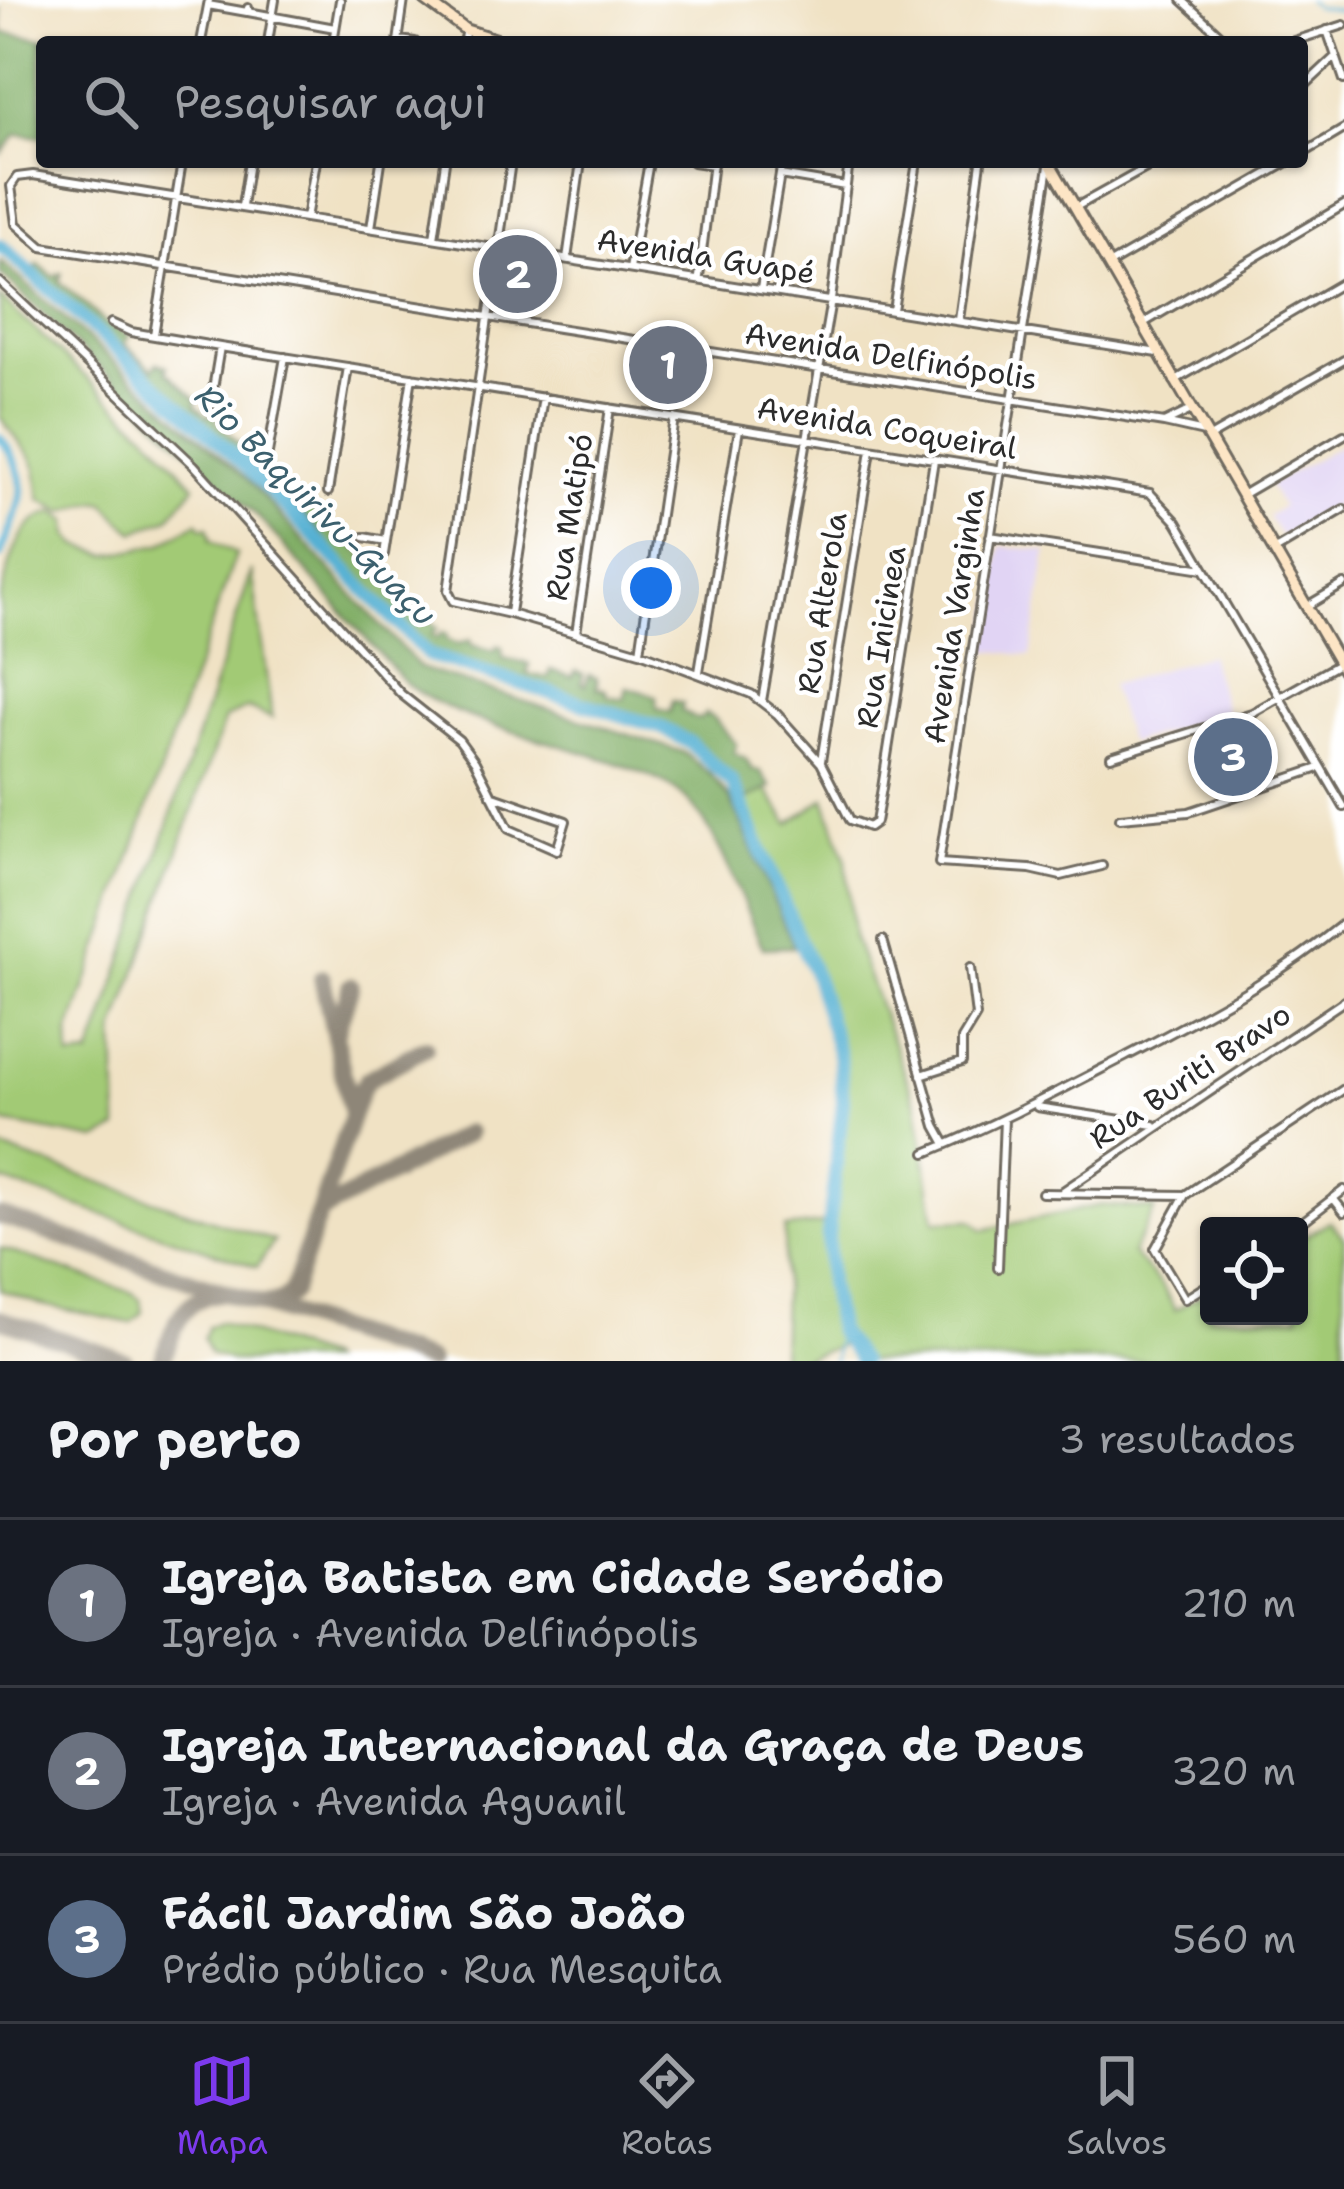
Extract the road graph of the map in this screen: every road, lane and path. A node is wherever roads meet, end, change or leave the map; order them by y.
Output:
1 (275, 0) edge
2 (340, 0) edge
3 (404, 0) edge
4 (425, 0) edge
5 (1182, 0) edge
6 (208, 2) edge
7 (272, 17) junction
8 (1344, 26) edge
9 (335, 28) junction
10 (1327, 30) junction
11 (202, 36) edge
12 (269, 36) edge
13 (334, 36) edge
14 (400, 36) edge
15 (462, 36) edge
16 (1221, 36) edge
17 (1308, 36) edge
18 (1335, 56) junction
19 (1319, 75) junction
20 (1342, 75) edge
21 (1308, 83) edge
22 (1344, 129) edge
23 (1308, 150) edge
24 (181, 168) edge
25 (248, 168) edge
26 (315, 168) edge
27 (380, 168) edge
28 (444, 168) edge
29 (511, 168) edge
30 (580, 168) edge
31 (648, 168) edge
32 (712, 168) edge
33 (782, 168) edge
34 (848, 168) edge
35 (915, 168) edge
36 (980, 168) edge
37 (1048, 168) edge
38 (1053, 168) edge
39 (1146, 168) edge
40 (1277, 168) edge
41 (781, 175) junction
42 (0, 179) edge
43 (14, 181) junction
44 (845, 186) junction
45 (176, 198) junction
46 (1344, 205) edge
47 (242, 207) junction
48 (1076, 208) junction
49 (306, 218) junction
50 (371, 228) junction
51 (434, 238) junction
52 (500, 247) junction
53 (567, 259) junction
54 (1109, 264) junction
55 (165, 267) junction
56 (630, 268) junction
57 (698, 279) junction
58 (0, 282) edge
59 (1344, 282) edge
60 (760, 289) junction
61 (831, 300) junction
62 (893, 310) junction
63 (489, 317) junction
64 (959, 320) junction
65 (111, 322) dead end
66 (1142, 323) junction
67 (1025, 331) junction
68 (154, 335) junction
69 (220, 347) junction
70 (1159, 353) junction
71 (285, 357) junction
72 (1344, 360) edge
73 (348, 367) junction
74 (818, 368) junction
75 (412, 376) junction
76 (1174, 381) junction
77 (478, 387) junction
78 (543, 397) junction
79 (1013, 399) junction
80 (210, 407) dead end
81 (610, 408) junction
82 (1191, 410) junction
83 (674, 418) junction
84 (1164, 423) junction
85 (739, 429) junction
86 (1206, 435) junction
87 (1344, 435) edge
88 (805, 440) junction
89 (871, 450) junction
90 (267, 459) dead end
91 (934, 460) junction
92 (1001, 470) junction
93 (328, 492) dead end
94 (1242, 495) junction
95 (1344, 509) edge
96 (990, 536) junction
97 (364, 537) dead end
98 (386, 541) junction
99 (1275, 550) junction
100 (384, 554) dead end
101 (1204, 569) junction
102 (1344, 584) edge
103 (1307, 606) junction
104 (510, 614) junction
105 (576, 633) junction
106 (640, 652) junction
107 (1343, 665) edge
108 (700, 672) junction
109 (1280, 700) junction
110 (762, 701) junction
111 (1112, 757) dead end
112 (821, 763) junction
113 (1320, 767) junction
114 (491, 795) junction
115 (1344, 807) edge
116 (1120, 818) dead end
117 (1102, 866) dead end
118 (1344, 923) edge
119 (883, 940) dead end
120 (970, 968) dead end
121 (1344, 1000) edge
122 (921, 1075) junction
123 (1344, 1089) edge
124 (1051, 1095) junction
125 (1034, 1106) junction
126 (1058, 1110) junction
127 (1004, 1119) junction
128 (1158, 1125) junction
129 (946, 1144) junction
130 (926, 1153) dead end
131 (1344, 1190) edge
132 (1064, 1191) junction
133 (1042, 1193) dead end
134 (1185, 1195) junction
135 (1333, 1198) junction
136 (1344, 1212) edge
137 (1308, 1217) edge
138 (998, 1268) dead end
139 (1200, 1290) edge

1 - 7 street
2 - 9 street
3 - 14 street
4 - 15 main road
5 - 16 street
6 - 7 street
6 - 11 street
7 - 9 street
7 - 12 street
8 - 10 street
9 - 13 street
10 - 17 street
10 - 18 street
18 - 19 street
18 - 20 street
19 - 20 street
19 - 21 street
22 - 23 street
24 - 45 street
25 - 47 street
26 - 49 street
27 - 50 street
28 - 51 street
29 - 52 street
30 - 53 street
31 - 56 street
32 - 57 street
33 - 41 street
34 - 44 street
35 - 62 street
36 - 64 street
37 - 67 street, Avenida Varginha
38 - 48 main road
39 - 48 street
40 - 54 street
41 - 44 street
41 - 60 street
42 - 43 street
43 - 45 street, Avenida Guapé
43 - 55 street, Avenida Delfinópolis
44 - 61 street
45 - 47 street, Avenida Guapé
45 - 55 street
46 - 66 street
47 - 49 street, Avenida Guapé
48 - 54 main road
49 - 50 street, Avenida Guapé
50 - 51 street, Avenida Guapé
51 - 52 street, Avenida Guapé
52 - 53 street, Avenida Guapé
52 - 63 street
53 - 56 street, Avenida Guapé
54 - 66 main road
55 - 63 street, Avenida Delfinópolis
55 - 68 street
56 - 57 street, Avenida Guapé
57 - 60 street, Avenida Guapé
58 - 114 street
59 - 76 street
60 - 61 street, Avenida Guapé
61 - 62 street, Avenida Guapé
61 - 74 street
62 - 64 street, Avenida Guapé
63 - 74 street, Avenida Delfinópolis
63 - 77 street
64 - 67 street, Avenida Guapé
65 - 68 street, Avenida Coqueiral
66 - 70 main road
67 - 70 street, Avenida Guapé
67 - 79 street, Avenida Varginha
68 - 69 street, Avenida Coqueiral
69 - 71 street, Avenida Coqueiral
69 - 80 street
70 - 76 main road
71 - 73 street, Avenida Coqueiral
71 - 90 street
72 - 86 street
73 - 75 street, Avenida Coqueiral
73 - 93 street
74 - 79 street, Avenida Delfinópolis
74 - 88 street
75 - 77 street, Avenida Coqueiral
75 - 98 street
76 - 82 main road
77 - 78 street, Avenida Coqueiral
77 - 104 street
78 - 81 street, Avenida Coqueiral
78 - 104 street
79 - 84 street, Avenida Delfinópolis
79 - 92 street, Avenida Varginha
81 - 83 street, Avenida Coqueiral
81 - 105 street, Rua Matipó
82 - 84 street
82 - 86 main road
83 - 85 street, Avenida Coqueiral
83 - 106 street
84 - 86 street, Avenida Delfinópolis
85 - 88 street, Avenida Coqueiral
85 - 108 street
86 - 94 main road
87 - 94 street
88 - 89 street, Avenida Coqueiral
88 - 110 street
89 - 91 street, Avenida Coqueiral
89 - 112 street, Rua Alterola
91 - 92 street, Avenida Coqueiral
91 - 112 street, Rua Inicinea
92 - 96 street, Avenida Varginha
92 - 101 street, Avenida Coqueiral
94 - 99 main road
95 - 99 street
96 - 101 street
96 - 117 street, Avenida Varginha
97 - 98 street
98 - 100 street
99 - 103 main road
101 - 109 street, Avenida Coqueiral
102 - 103 street
103 - 107 main road
104 - 105 street
105 - 106 street
106 - 108 street
107 - 109 street
108 - 110 street
109 - 111 street
109 - 113 street, Avenida Coqueiral
110 - 112 street
113 - 115 street, Avenida Coqueiral
113 - 116 street
114 - 114 street
118 - 124 street
119 - 122 street
120 - 122 street
121 - 128 street, Rua Buriti Bravo
122 - 129 street
123 - 134 street
124 - 125 street
124 - 126 street
125 - 126 street
125 - 127 street
126 - 128 street
127 - 129 street
127 - 138 street
128 - 132 street, Rua Buriti Bravo
129 - 130 street
131 - 135 street
132 - 133 street
132 - 134 street
134 - 139 street
135 - 136 street
135 - 137 street

